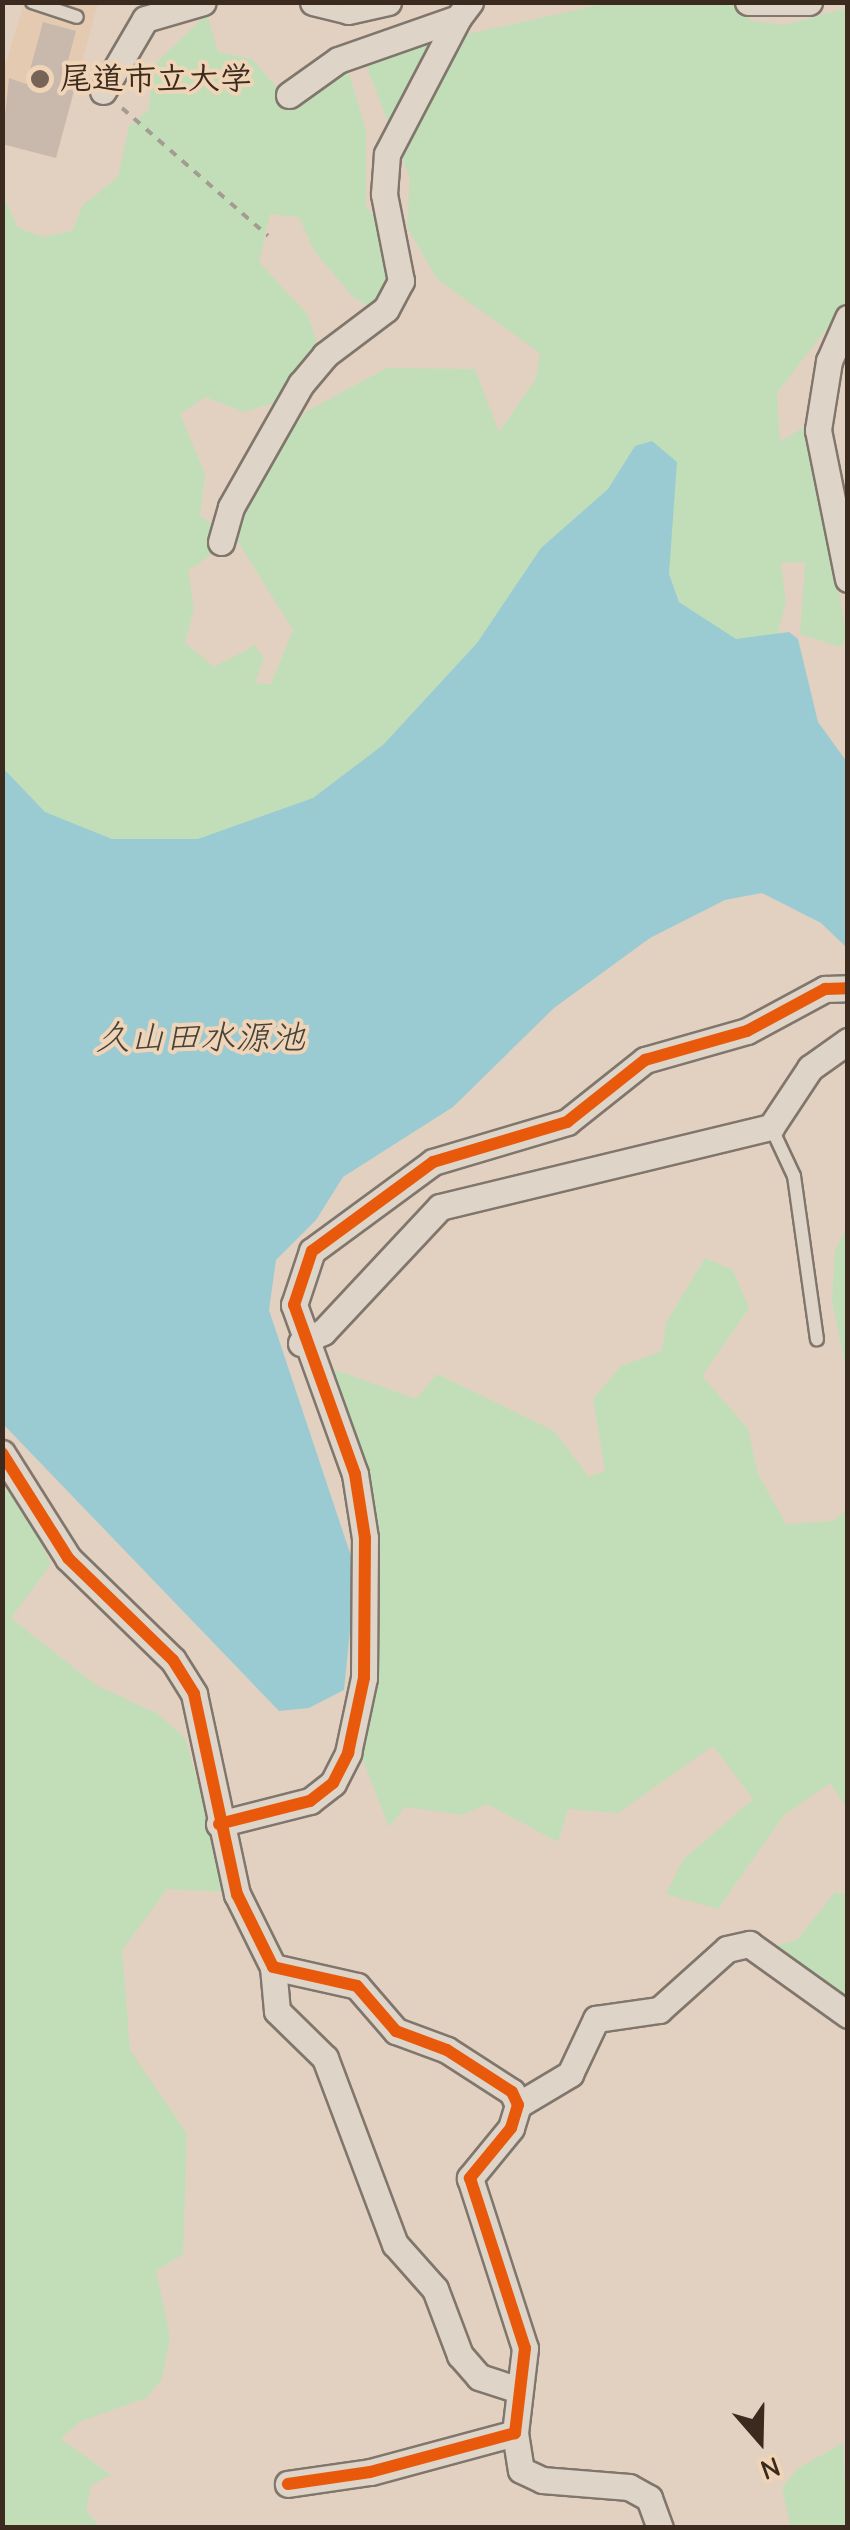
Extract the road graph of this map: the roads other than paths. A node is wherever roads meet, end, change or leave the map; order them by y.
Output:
1 (32, 2) edge
2 (203, 2) edge
3 (313, 2) edge
4 (388, 2) edge
5 (748, 2) edge
6 (809, 2) edge
7 (464, 10) edge
8 (69, 11) edge
9 (104, 92) road end
10 (289, 95) dead end
11 (848, 318) edge
12 (221, 542) dead end
13 (848, 579) edge
14 (848, 988) edge
15 (848, 1041) edge
16 (771, 1127) junction
17 (817, 1340) dead end
18 (301, 1343) junction
19 (2, 1453) edge
20 (219, 1824) junction
21 (273, 1967) junction
22 (848, 2016) edge
23 (518, 2105) junction
24 (517, 2389) junction
25 (515, 2434) junction
26 (288, 2484) dead end
27 (660, 2528) edge

1 - 8 lane
2 - 9 street
3 - 4 street
5 - 6 street
7 - 10 street
7 - 12 street
11 - 13 street
14 - 18 street
15 - 16 street
16 - 17 lane
16 - 18 street
18 - 20 street
19 - 20 street
20 - 21 street
21 - 23 street
21 - 24 street
22 - 23 street
23 - 24 street
24 - 25 street
25 - 26 street
25 - 27 street

